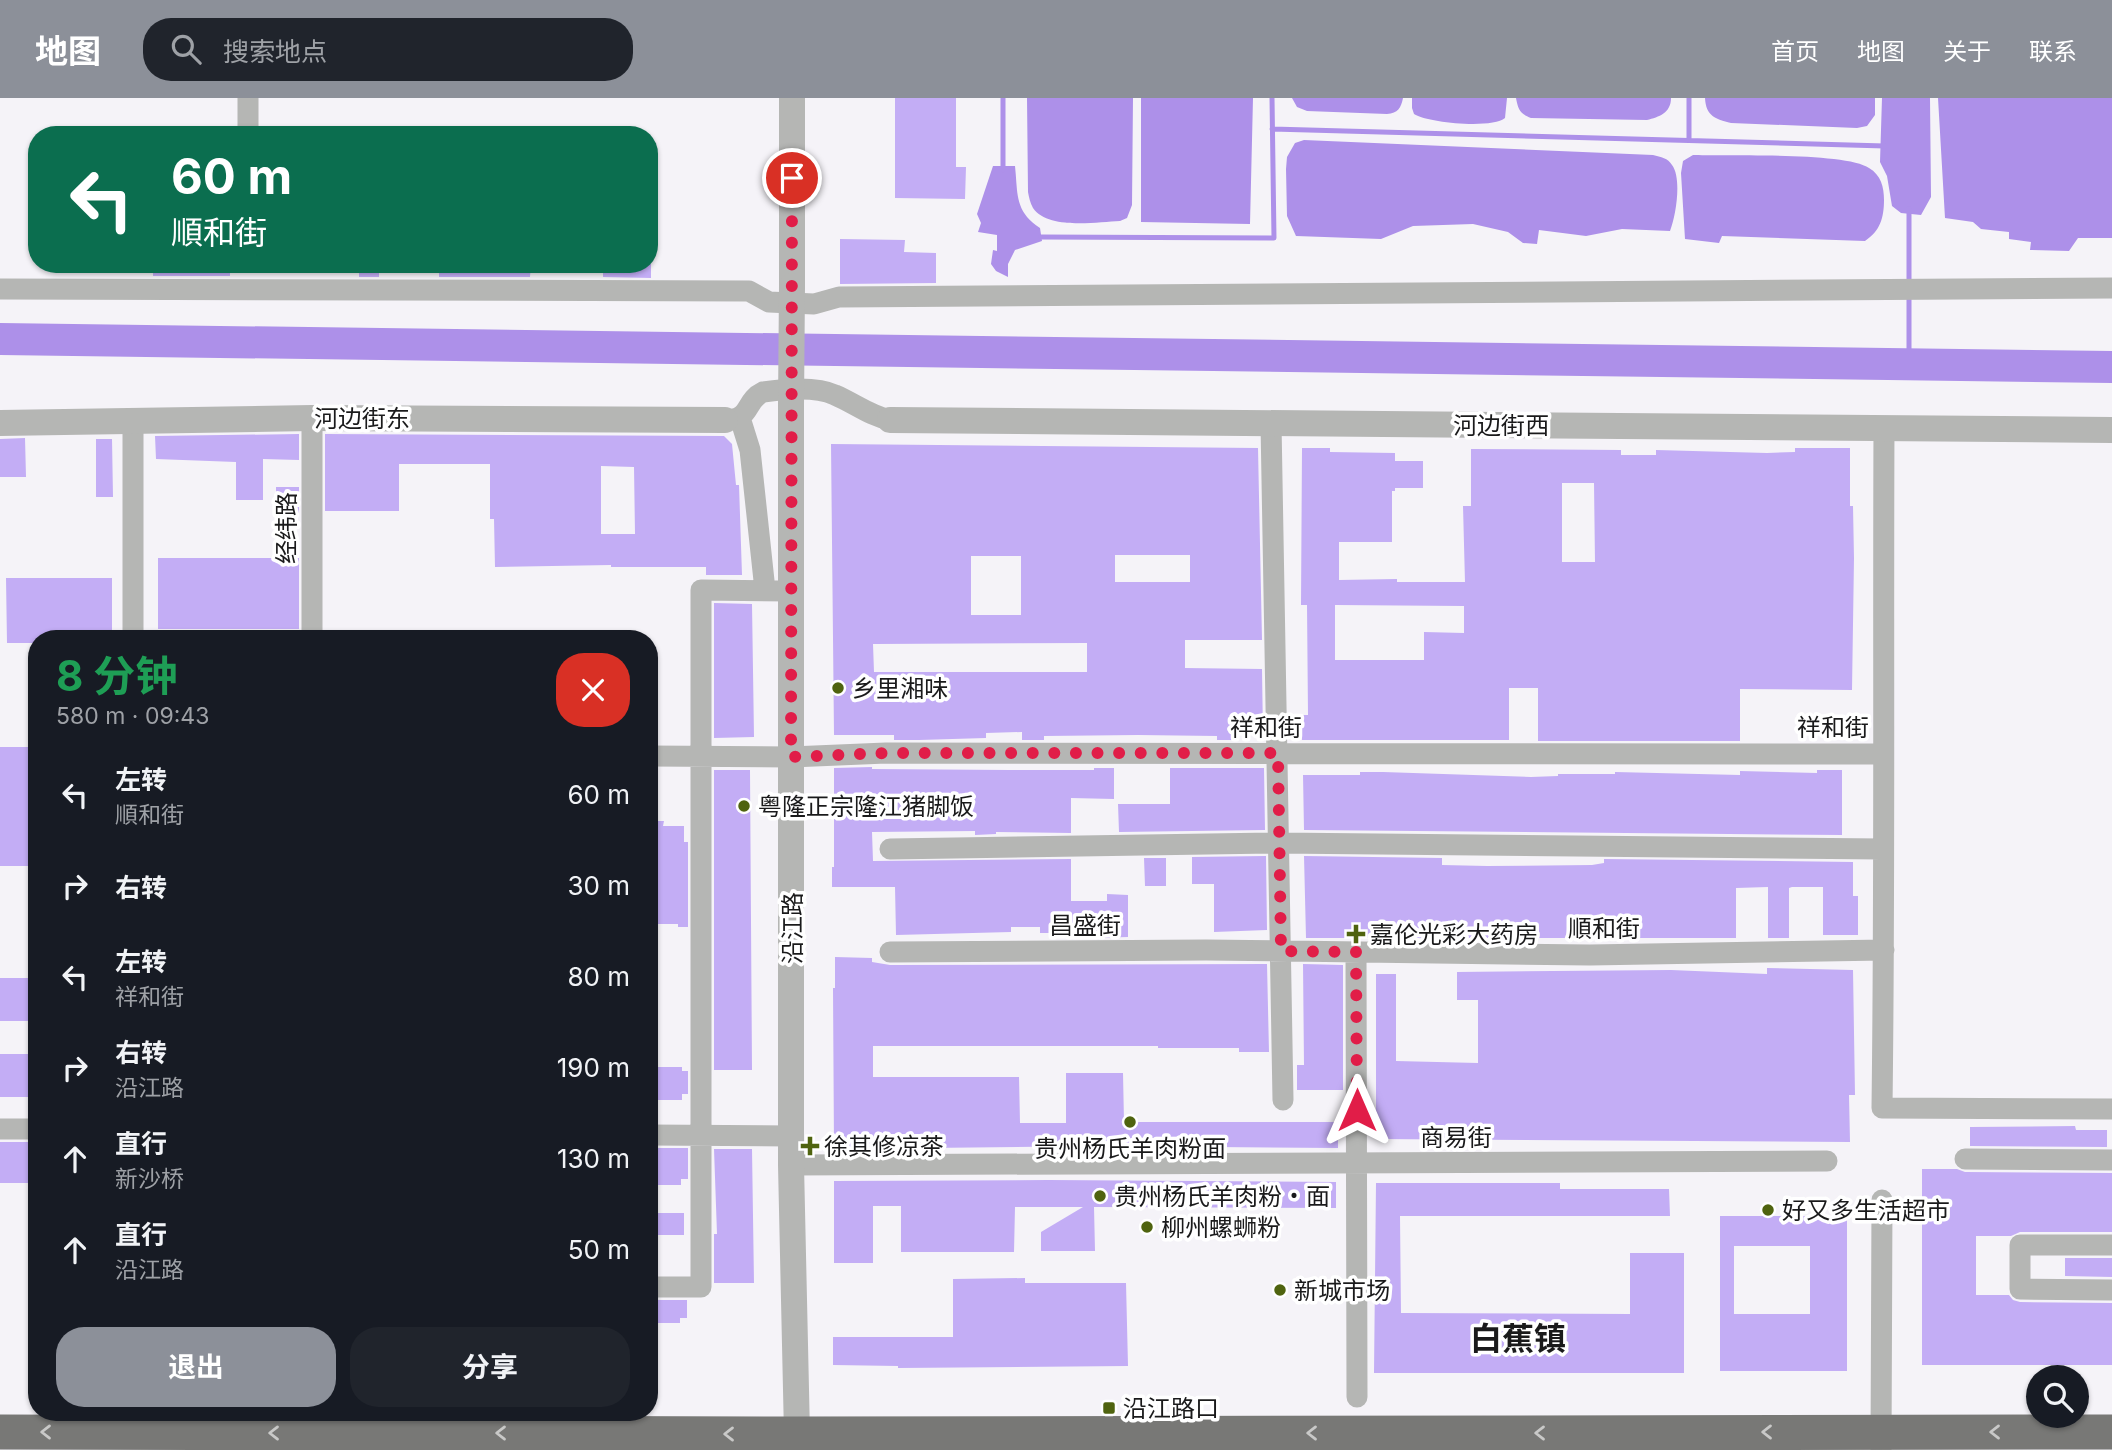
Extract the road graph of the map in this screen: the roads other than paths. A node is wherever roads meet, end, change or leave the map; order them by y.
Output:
1 (248, 98) edge
2 (792, 98) edge
3 (248, 126) edge
4 (2112, 288) edge
5 (0, 289) edge
6 (312, 418) junction
7 (732, 419) junction
8 (890, 420) joint
9 (133, 422) junction
10 (0, 423) edge
11 (1271, 423) junction
12 (1884, 428) junction
13 (2112, 430) edge
14 (765, 590) junction
15 (792, 590) junction
16 (133, 630) edge
17 (312, 630) edge
18 (1278, 753) junction
19 (1882, 754) junction
20 (658, 756) edge
21 (702, 757) junction
22 (791, 757) junction
23 (1279, 843) junction
24 (890, 849) dead end
25 (1882, 849) junction
26 (1884, 950) junction
27 (1281, 951) junction
28 (890, 952) dead end
29 (1356, 952) junction
30 (1283, 1100) dead end
31 (2112, 1109) edge
32 (0, 1129) edge
33 (28, 1129) edge
34 (658, 1135) edge
35 (701, 1135) junction
36 (792, 1136) junction
37 (1965, 1160) dead end
38 (2112, 1160) edge
39 (1827, 1161) dead end
40 (1357, 1163) junction
41 (790, 1165) junction
42 (1882, 1200) dead end
43 (2112, 1245) edge
44 (658, 1287) edge
45 (2112, 1290) edge
46 (1357, 1397) dead end
47 (319, 1422) edge
48 (573, 1423) edge
49 (0, 1432) edge
50 (2112, 1432) edge
51 (801, 1445) edge
52 (1881, 1450) edge

1 - 3 street
2 - 15 street, 沿江路, bridge
4 - 5 street
6 - 7 street, 河边街东
6 - 9 street, 河边街东
6 - 17 street, 经纬路
7 - 8 street
7 - 14 street
8 - 11 street, 河边街西
9 - 10 street, 河边街东
9 - 16 street
11 - 12 street, 河边街西
11 - 18 street
12 - 13 street, 河边街西
12 - 19 street
14 - 15 street
14 - 21 street
15 - 22 street, 沿江路
18 - 19 street, 祥和街
18 - 22 street, 祥和街
18 - 23 street
19 - 25 street
20 - 21 street, 祥和街
21 - 22 street, 祥和街
21 - 35 street
22 - 36 street, 沿江路
23 - 24 street
23 - 25 street
23 - 27 street
25 - 26 street
26 - 29 street, 順和街
26 - 31 street
27 - 28 street, 昌盛街
27 - 29 street, 順和街
27 - 30 street
29 - 40 street
32 - 33 street
34 - 35 street
35 - 36 street
35 - 44 street
36 - 41 street, 沿江路
37 - 38 street
39 - 40 street, 商易街
40 - 41 street, 商易街
40 - 46 street
41 - 51 street, 沿江路
42 - 52 street
43 - 45 street
48 -> 47 highway
47 -> 49 highway
51 -> 48 highway
50 -> 51 highway

